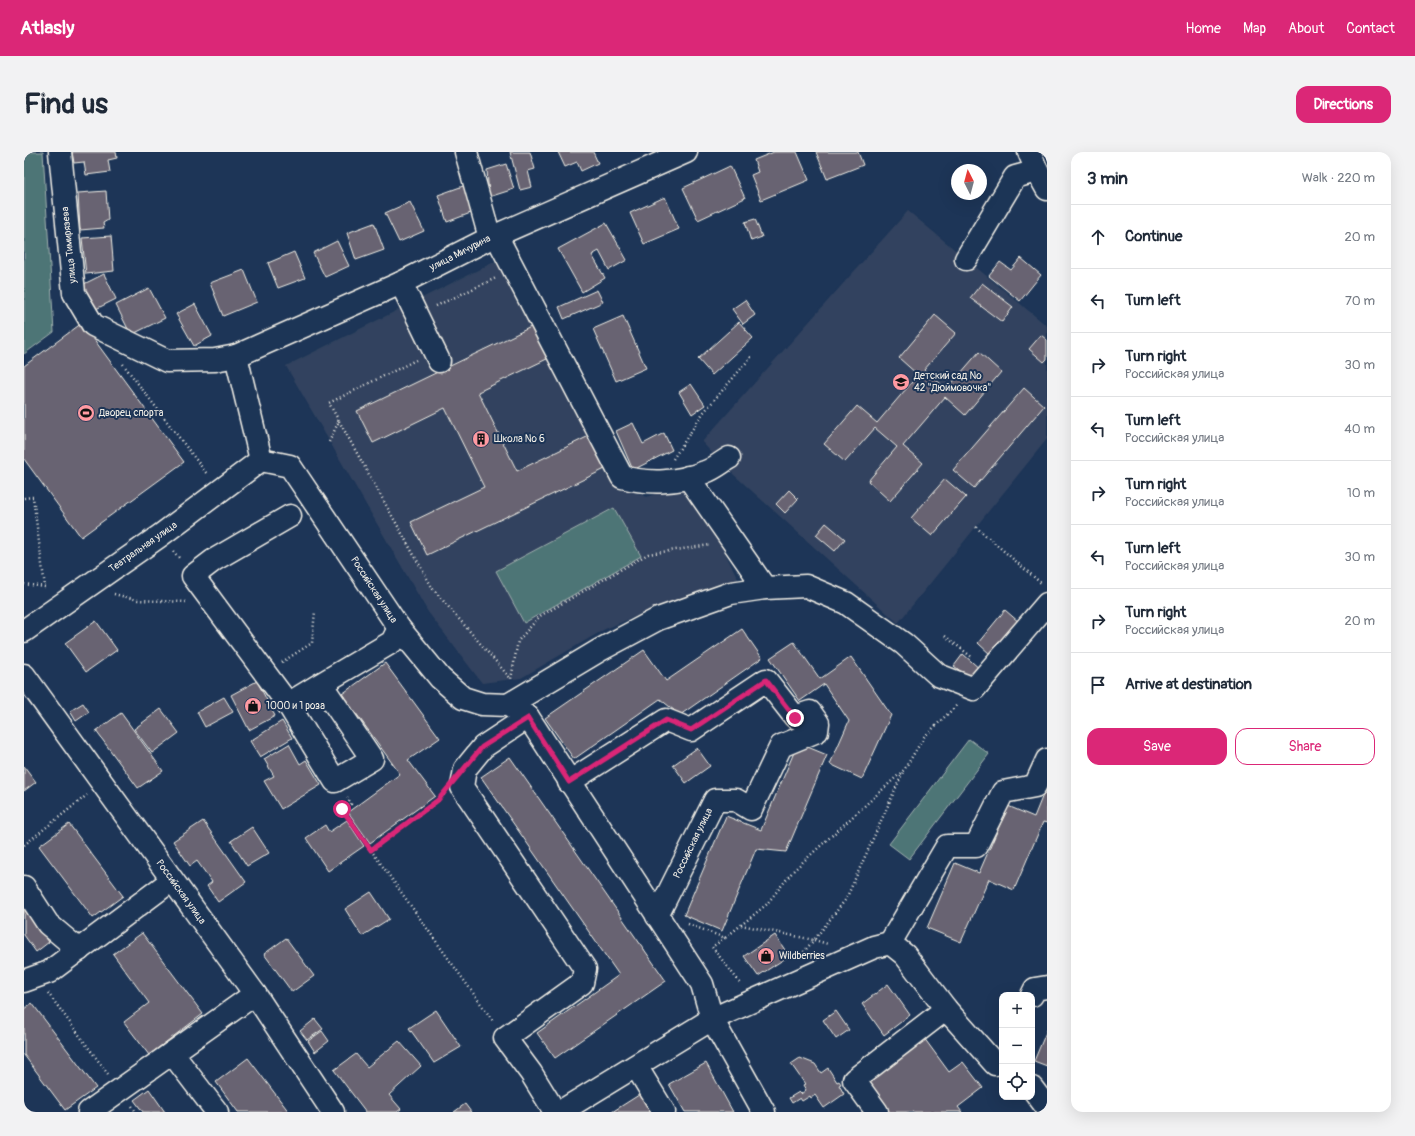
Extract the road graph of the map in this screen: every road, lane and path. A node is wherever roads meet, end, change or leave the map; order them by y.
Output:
1 (60, 152) edge
2 (466, 152) edge
3 (686, 152) edge
4 (1038, 171) edge
5 (493, 236) junction
6 (966, 259) dead end
7 (401, 283) junction
8 (236, 356) junction
9 (752, 356) dead end
10 (439, 360) dead end
11 (121, 362) dead end
12 (339, 421) dead end
13 (730, 458) dead end
14 (261, 460) junction
15 (208, 474) dead end
16 (688, 477) junction
17 (659, 482) junction
18 (24, 498) edge
19 (290, 516) dead end
20 (976, 527) dead end
21 (731, 540) junction
22 (24, 584) edge
23 (765, 588) junction
24 (1047, 588) edge
25 (110, 593) dead end
26 (213, 604) junction
27 (1047, 604) edge
28 (315, 611) dead end
29 (399, 628) junction
30 (24, 631) edge
31 (945, 636) dead end
32 (990, 670) junction
33 (264, 672) junction
34 (24, 675) edge
35 (321, 684) junction
36 (974, 689) junction
37 (288, 704) junction
38 (508, 705) junction
39 (528, 718) junction
40 (1047, 760) edge
41 (465, 769) junction
42 (904, 770) junction
43 (334, 781) junction
44 (569, 782) junction
45 (89, 793) dead end
46 (24, 845) edge
47 (371, 850) junction
48 (172, 880) junction
49 (24, 887) edge
50 (661, 909) junction
51 (741, 925) junction
52 (725, 938) junction
53 (890, 943) junction
54 (79, 950) junction
55 (30, 979) edge
56 (1047, 987) edge
57 (1034, 992) edge
58 (255, 994) junction
59 (753, 1001) junction
60 (946, 1009) junction
61 (712, 1019) junction
62 (505, 1038) junction
63 (172, 1053) junction
64 (999, 1059) edge
65 (636, 1066) junction
66 (120, 1090) junction
67 (1035, 1092) edge
68 (1047, 1108) edge
69 (89, 1112) edge
70 (136, 1112) edge
71 (217, 1112) edge
72 (333, 1112) edge
73 (555, 1112) edge
74 (560, 1112) edge
75 (664, 1112) edge
76 (764, 1112) edge
77 (877, 1112) edge

1 - 8 street, улица Тимирязева
2 - 5 street
3 - 5 street, улица Мичурина
4 - 6 street
5 - 7 street, улица Мичурина
5 - 17 street
7 - 8 street, улица Мичурина
7 - 10 street
8 - 14 street
9 - 17 path
11 - 15 path
12 - 21 path
13 - 16 street
14 - 29 street, Российская улица
14 - 30 street, Театральная улица
16 - 17 street
16 - 21 street
18 - 22 path
19 - 26 street
20 - 24 path
21 - 23 street
23 - 36 street
23 - 38 street
25 - 26 path
26 - 33 street
27 - 32 street
28 - 33 path
29 - 35 street
29 - 38 street, Российская улица
31 - 32 path
32 - 36 street
33 - 37 street
34 - 48 street, Российская улица
35 - 37 street
35 - 43 street
36 - 42 path
37 - 43 street
38 - 39 street
39 - 41 street
39 - 44 street
40 - 53 street
41 - 47 path
41 - 62 street
42 - 51 path
42 - 51 path
43 - 47 path
44 - 50 street
44 - 50 street, Российская улица
45 - 46 path
47 - 62 path
48 - 54 street
48 - 58 street, Российская улица
49 - 54 street
50 - 52 path
50 - 61 street
51 - 52 path
52 - 59 path
53 - 59 street
53 - 60 street
54 - 55 street
55 - 66 path
56 - 57 street
58 - 63 street
58 - 72 street, Российская улица
59 - 61 street
60 - 64 street
60 - 77 street
61 - 65 street
61 - 76 street
62 - 73 street
63 - 66 street
63 - 71 street
65 - 74 street
65 - 75 street
66 - 69 street
66 - 70 path
67 - 68 street

